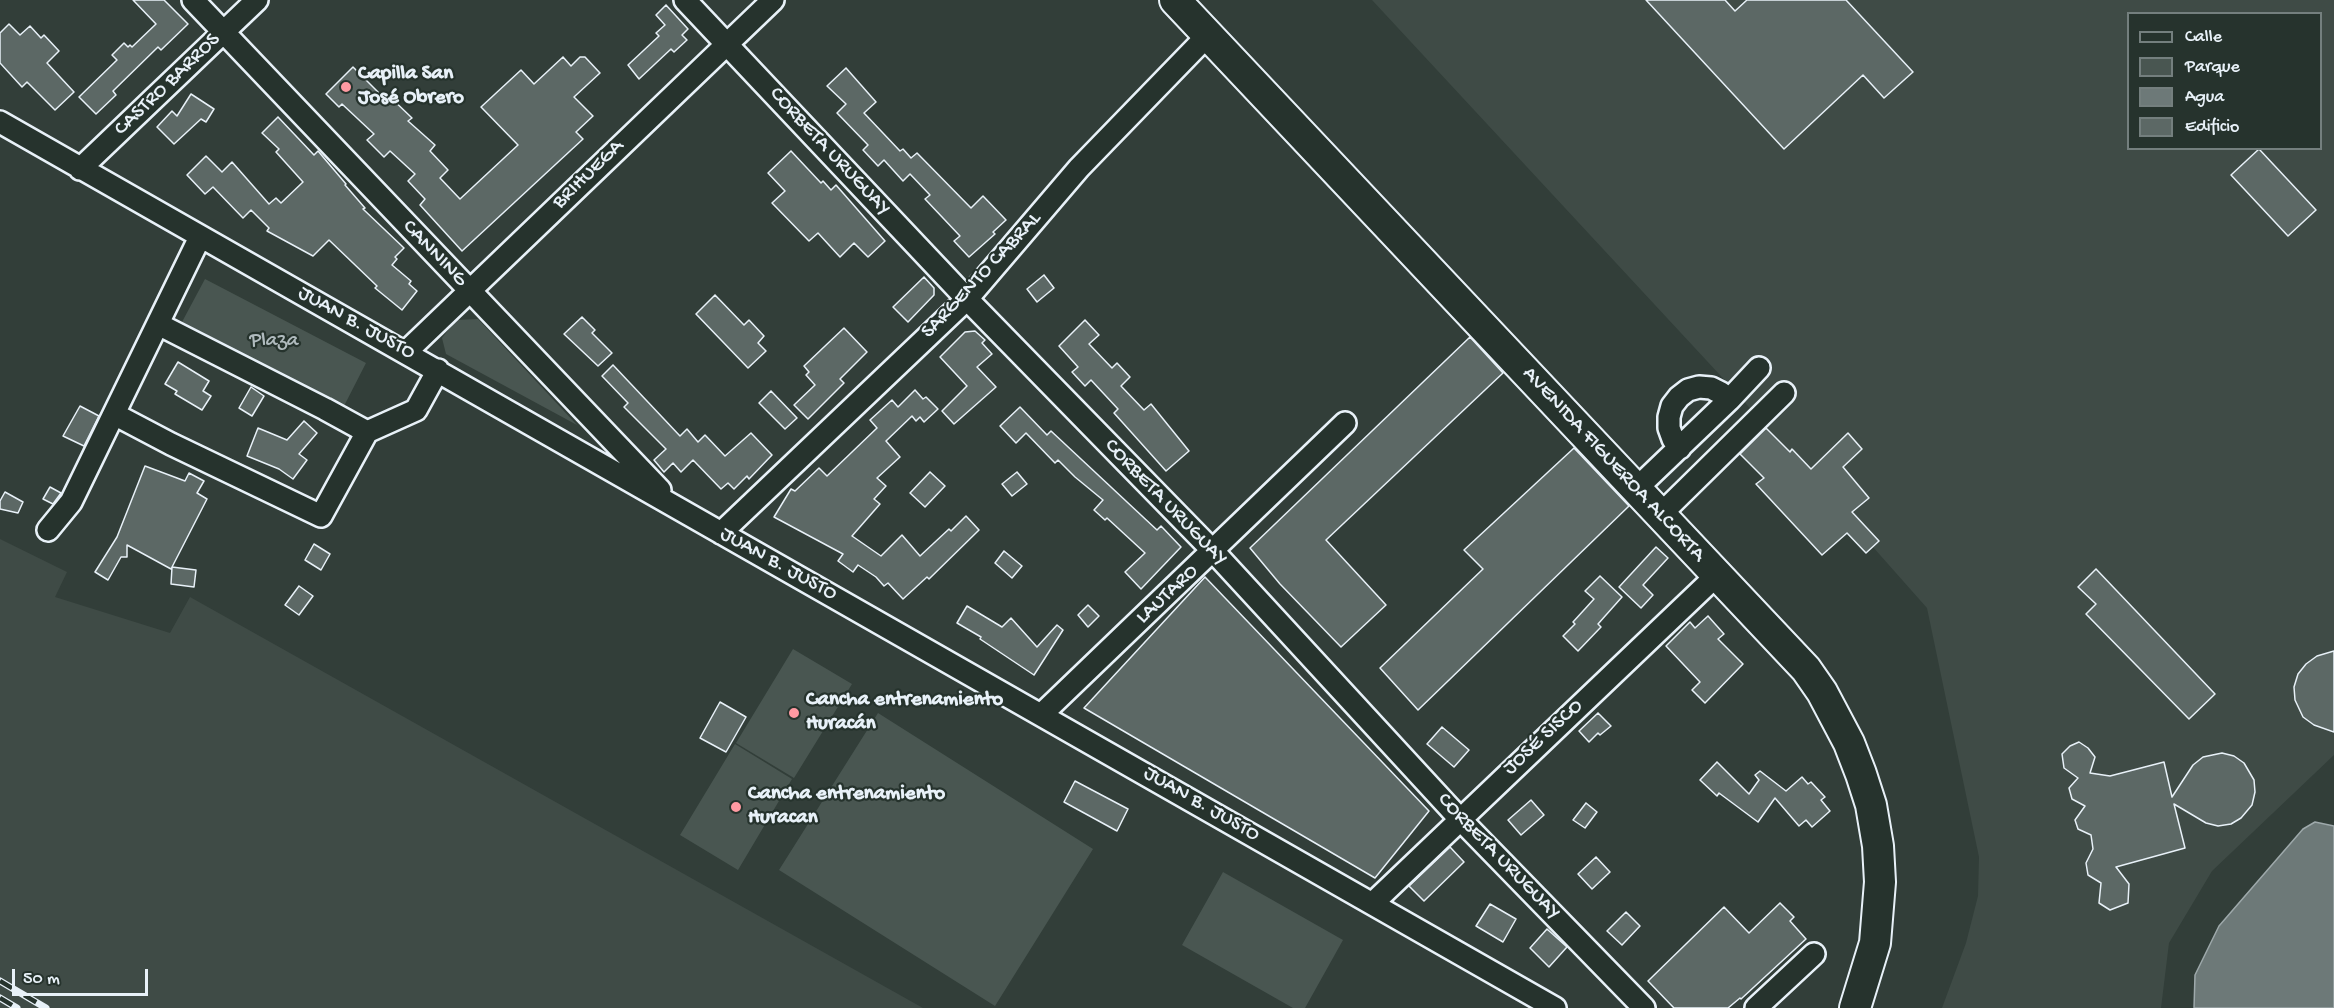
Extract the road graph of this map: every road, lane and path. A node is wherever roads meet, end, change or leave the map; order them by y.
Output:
1 (193, 0) edge
2 (257, 0) edge
3 (685, 0) edge
4 (773, 0) edge
5 (1175, 0) edge
6 (224, 32) junction
7 (1208, 35) junction
8 (726, 44) junction
9 (0, 122) edge
10 (80, 169) junction
11 (200, 237) junction
12 (469, 290) junction
13 (967, 298) junction
14 (158, 324) junction
15 (406, 352) junction
16 (1759, 368) dead end
17 (438, 370) junction
18 (1784, 393) dead end
19 (1729, 400) junction
20 (114, 414) junction
21 (1345, 423) dead end
22 (367, 432) junction
23 (1680, 447) junction
24 (1636, 489) junction
25 (676, 507) junction
26 (1660, 515) junction
27 (48, 530) dead end
28 (721, 533) junction
29 (1214, 552) junction
30 (1717, 575) junction
31 (1042, 714) junction
32 (1459, 818) junction
33 (1373, 903) junction
34 (1814, 954) dead end
35 (1555, 1008) edge
36 (1644, 1008) edge
37 (1756, 1008) edge
38 (1855, 1008) edge

1 - 6 street, CANNING
2 - 6 street, CASTRO BARROS
3 - 8 street, CORBETA URUGUAY
4 - 8 street, BRIHUEGA
5 - 7 main road, AVENIDA FIGUEROA ALCORTA
6 - 10 street, CASTRO BARROS
6 - 12 street, CANNING
7 - 13 street, SARGENTO CABRAL
7 - 24 main road, AVENIDA FIGUEROA ALCORTA
8 - 12 street, BRIHUEGA
8 - 13 street, CORBETA URUGUAY
9 - 10 street, JUAN B. JUSTO
10 - 11 street, JUAN B. JUSTO
11 - 14 street
11 - 15 street, JUAN B. JUSTO
12 - 15 street, BRIHUEGA
12 - 25 street, CANNING
13 - 28 street, SARGENTO CABRAL
13 - 29 street, CORBETA URUGUAY
14 - 20 street
14 - 22 street
15 - 17 street, JUAN B. JUSTO
16 - 19 street
17 - 22 street
17 - 25 street, JUAN B. JUSTO
18 - 26 street
19 - 23 street
19 - 23 street
20 - 22 street
20 - 27 street
21 - 29 street, LAUTARO
23 - 24 street
24 - 26 main road, AVENIDA FIGUEROA ALCORTA
25 - 28 street, JUAN B. JUSTO
26 - 30 main road, AVENIDA FIGUEROA ALCORTA
28 - 31 street, JUAN B. JUSTO
29 - 31 street, LAUTARO
29 - 32 street, CORBETA URUGUAY
30 - 32 street, JOSÉ SISCO
30 - 38 main road, AVENIDA FIGUEROA ALCORTA
31 - 33 street, JUAN B. JUSTO
32 - 33 street, JOSÉ SISCO
32 - 36 street, CORBETA URUGUAY
33 - 35 street, JUAN B. JUSTO
34 - 37 street

